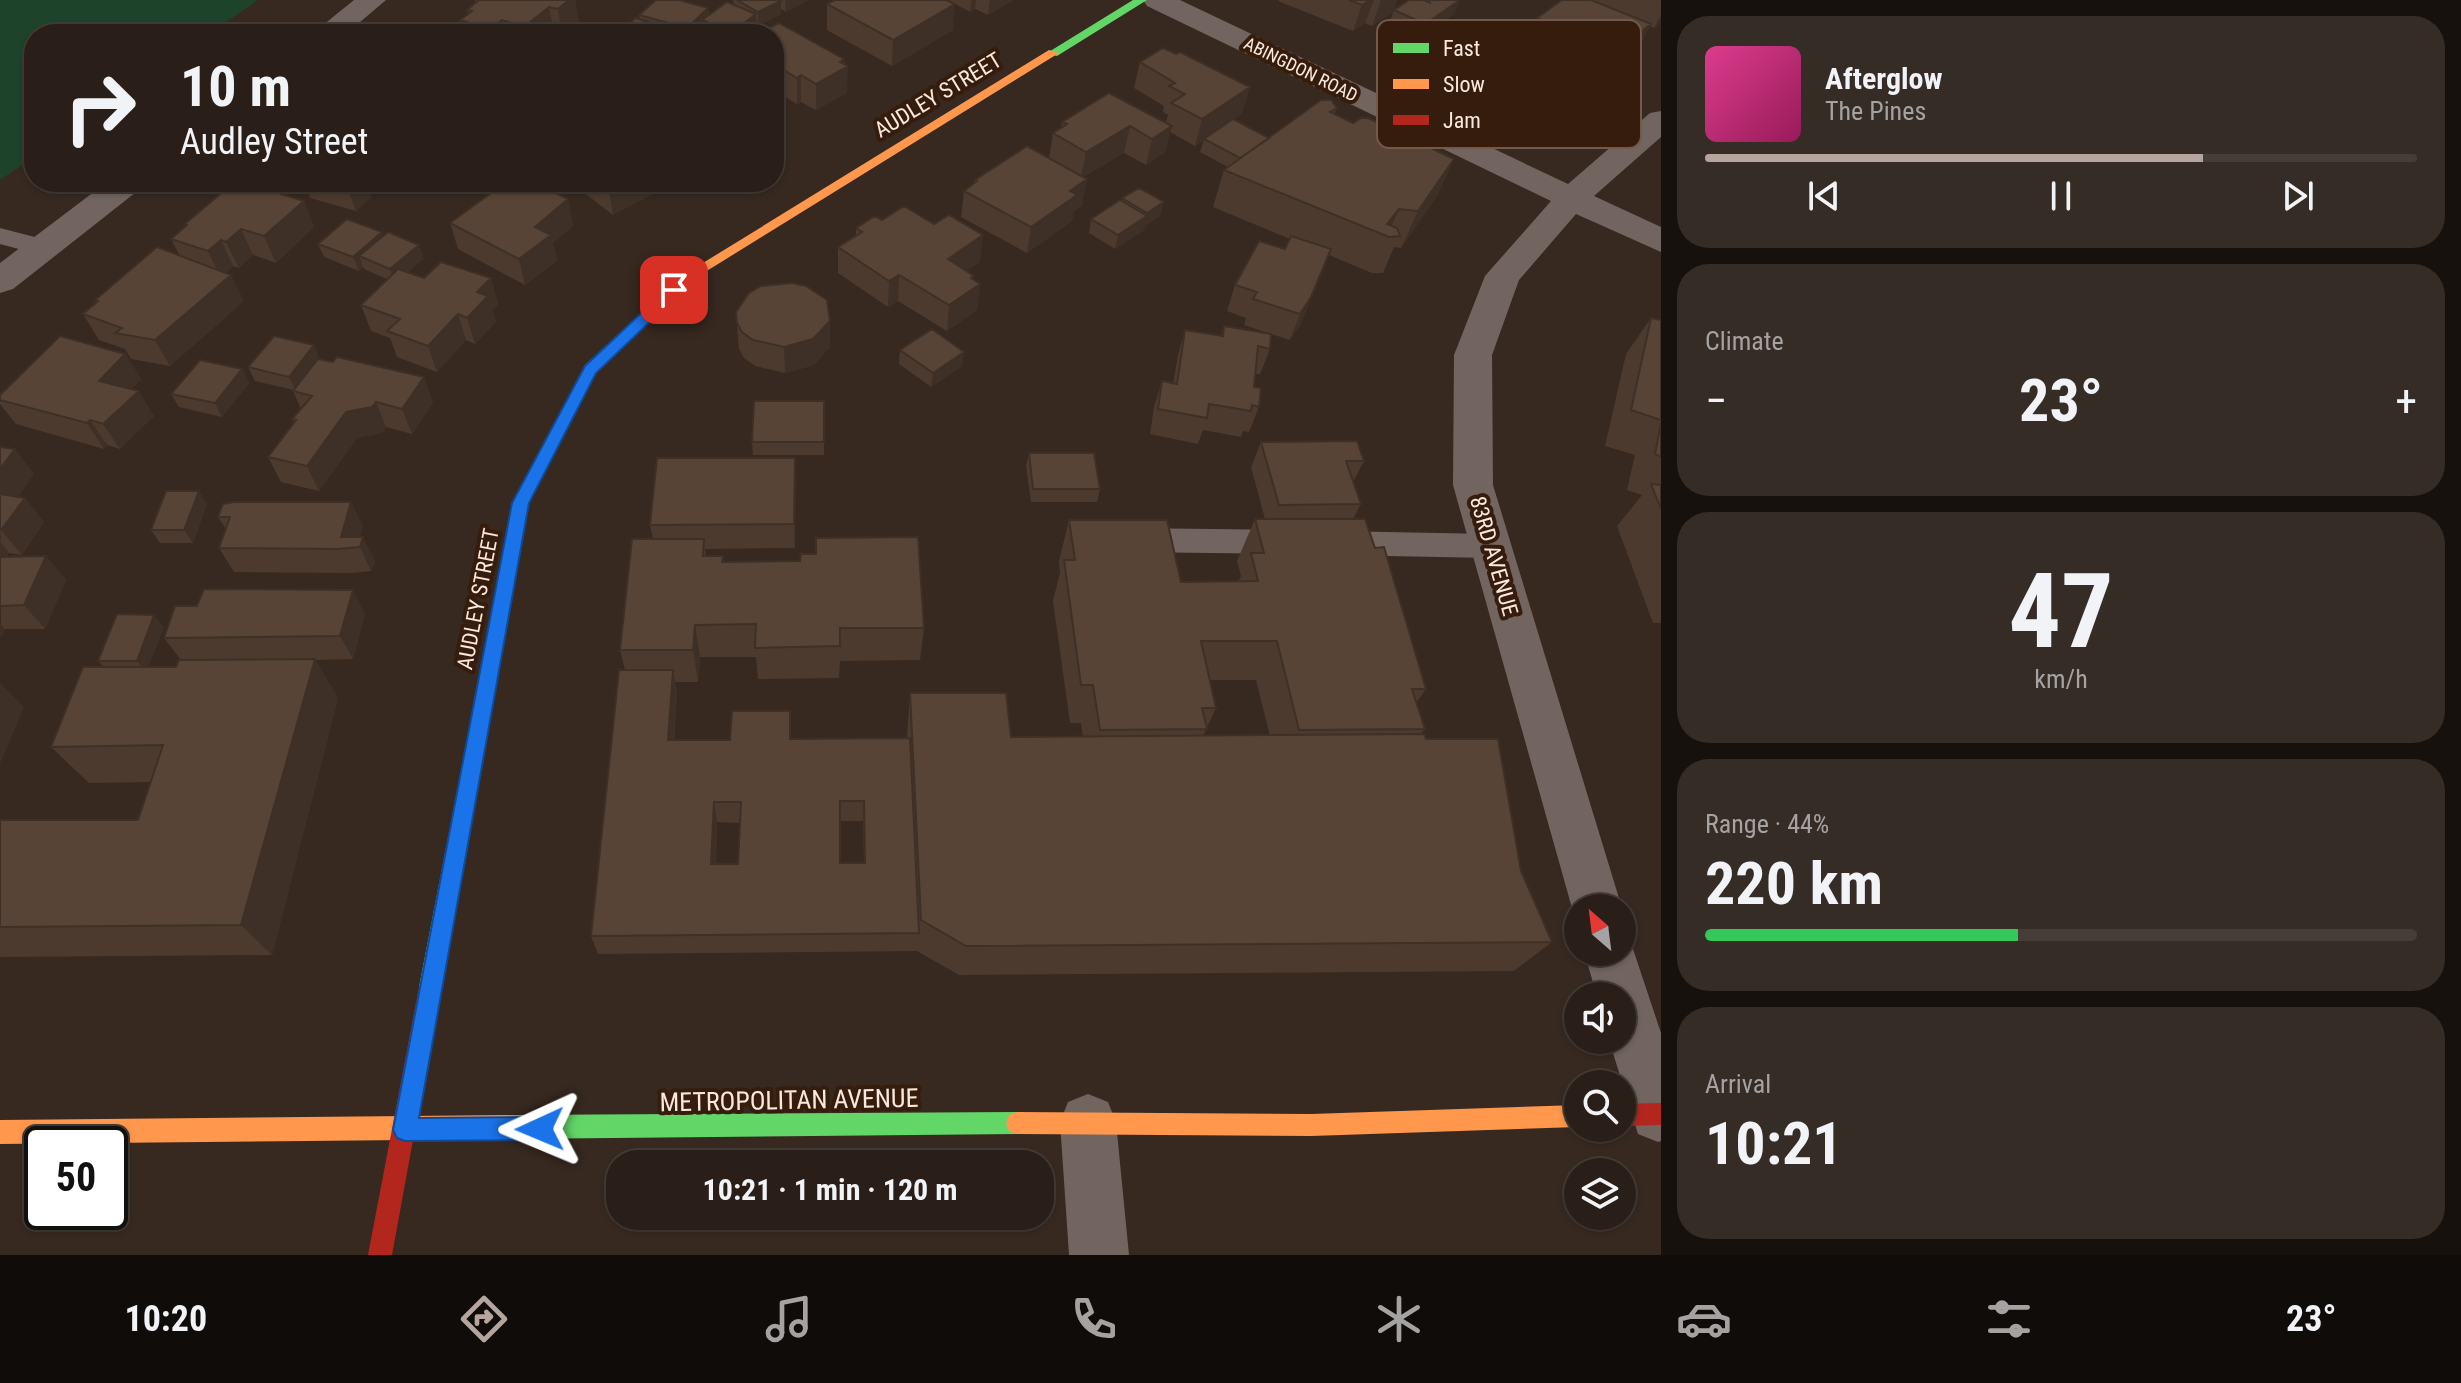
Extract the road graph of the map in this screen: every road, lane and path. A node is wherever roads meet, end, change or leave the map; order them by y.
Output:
1 (372, 0) edge
2 (1141, 0) edge
3 (1157, 0) edge
4 (340, 24) edge
5 (1377, 105) edge
6 (1661, 120) edge
7 (1641, 138) edge
8 (1467, 148) edge
9 (1629, 148) edge
10 (115, 192) edge
11 (1572, 198) junction
12 (0, 236) edge
13 (1661, 241) edge
14 (41, 247) junction
15 (0, 281) edge
16 (1097, 539) edge
17 (1491, 546) junction
18 (1593, 894) edge
19 (1613, 966) edge
20 (1647, 1114) edge
21 (1564, 1116) edge
22 (1088, 1122) junction
23 (405, 1130) junction
24 (0, 1132) edge
25 (380, 1255) edge
26 (1099, 1255) edge

1 - 4 street
2 - 23 street, AUDLEY STREET
3 - 5 street, ABINGDON ROAD
6 - 7 street, 83RD AVENUE
8 - 11 street, ABINGDON ROAD
9 - 11 street, 83RD AVENUE
10 - 14 street
11 - 13 street, ABINGDON ROAD
11 - 17 street, 83RD AVENUE
12 - 14 lane
14 - 15 street
16 - 17 lane
17 - 18 street, 83RD AVENUE
19 - 20 street
21 - 22 street, METROPOLITAN AVENUE
22 - 23 street, METROPOLITAN AVENUE
22 - 26 street
23 - 24 street, METROPOLITAN AVENUE
23 - 25 street, AUDLEY STREET

